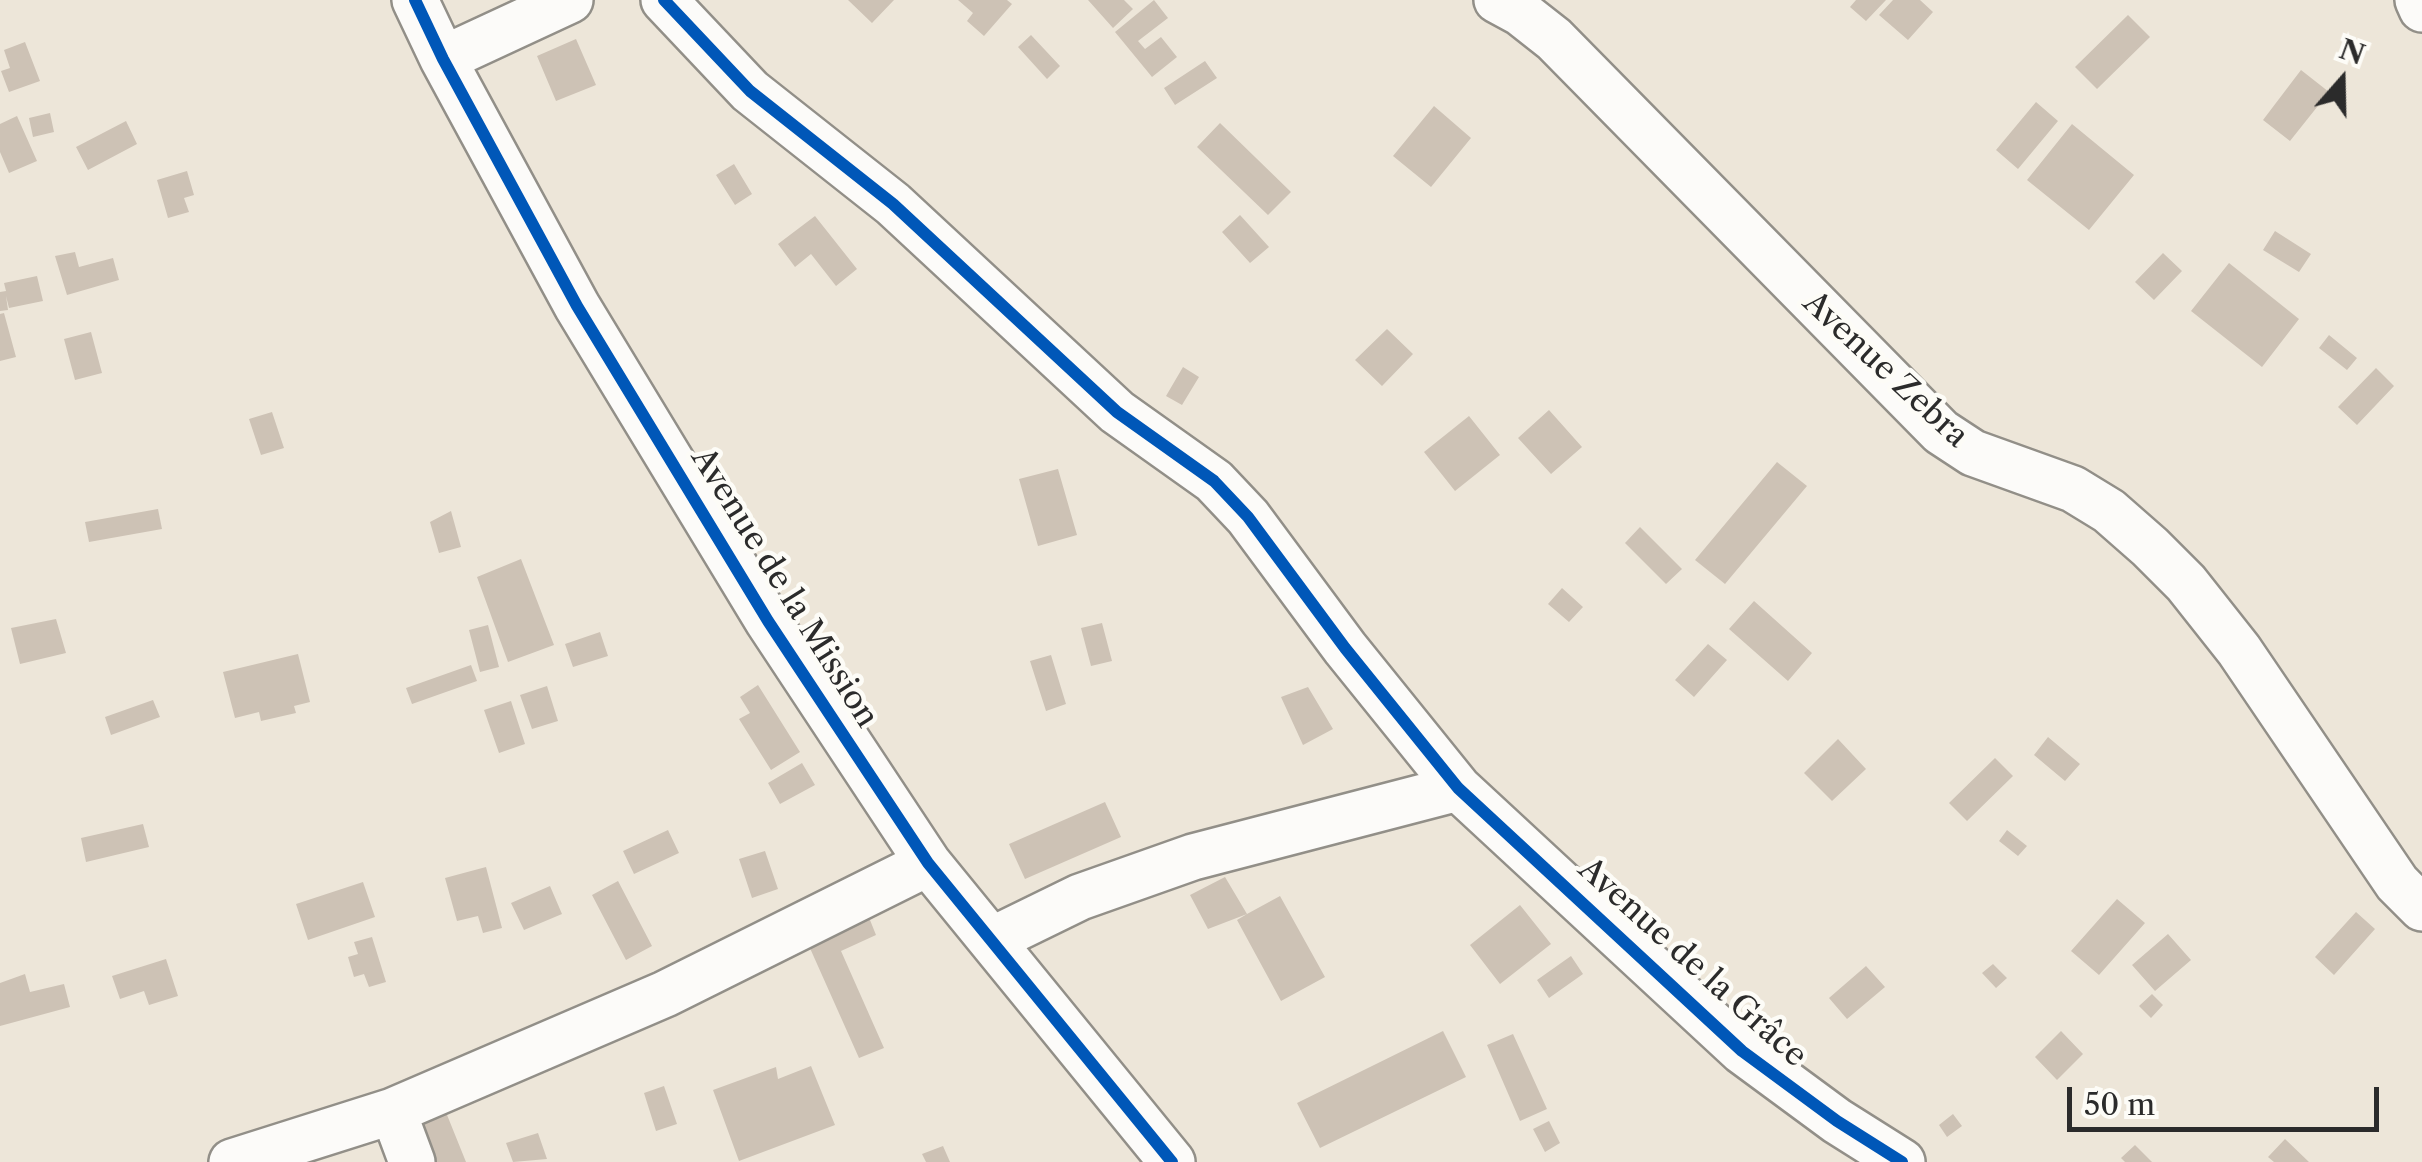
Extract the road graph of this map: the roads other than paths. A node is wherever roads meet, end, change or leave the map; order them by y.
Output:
1 (415, 0) edge
2 (570, 0) edge
3 (664, 0) edge
4 (1498, 0) edge
5 (2418, 0) edge
6 (2422, 9) edge
7 (443, 59) junction
8 (1458, 788) junction
9 (928, 864) junction
10 (2422, 908) edge
11 (992, 940) junction
12 (393, 1111) junction
13 (232, 1162) edge
14 (412, 1162) edge
15 (1172, 1162) edge
16 (1902, 1162) edge

1 - 7 street, Avenue de la Mission
2 - 7 street
3 - 8 street, Avenue de la Grâce
4 - 10 street, Avenue Zebra
5 - 6 street
7 - 9 street, Avenue de la Mission
8 - 11 street
8 - 16 street, Avenue de la Grâce
9 - 11 street, Avenue de la Mission
9 - 12 street
11 - 15 street, Avenue de la Mission
12 - 13 street
12 - 14 street

